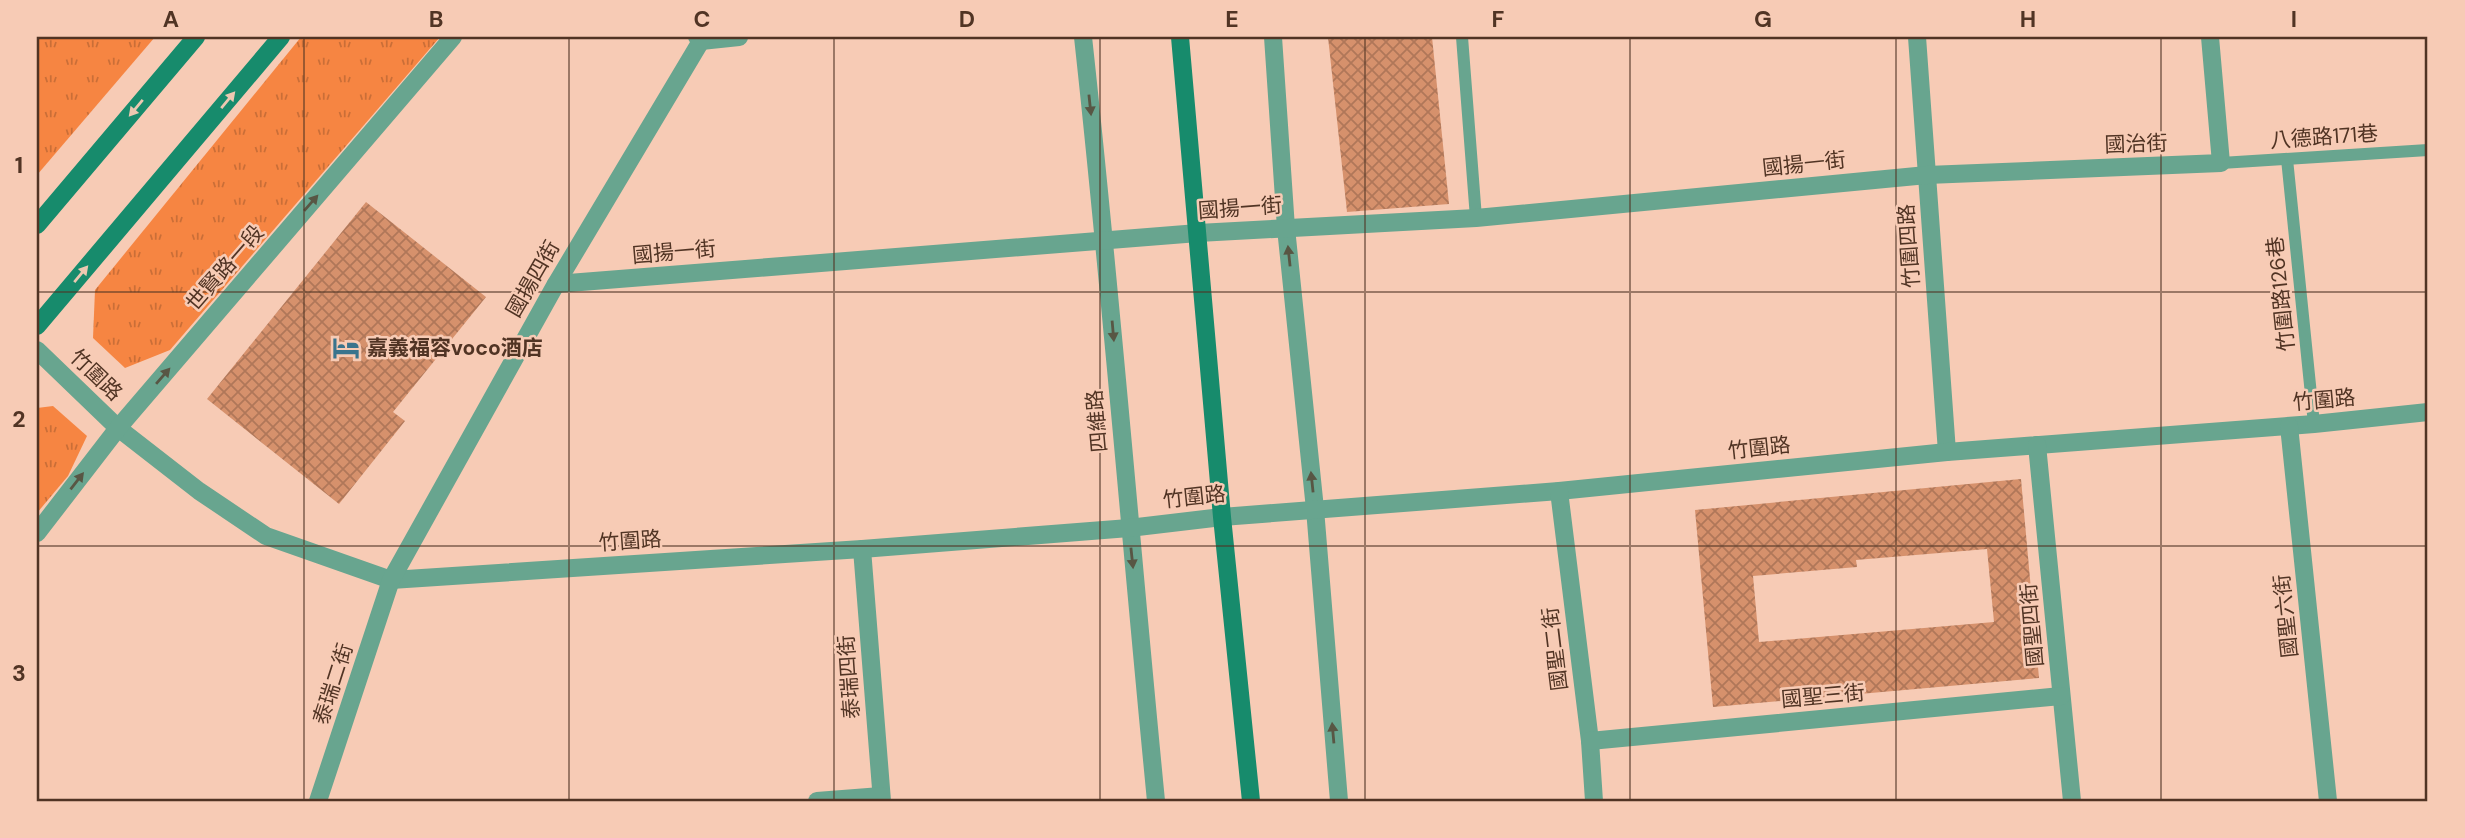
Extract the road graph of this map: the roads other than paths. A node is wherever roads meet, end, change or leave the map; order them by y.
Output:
1 (196, 37) edge
2 (281, 37) edge
3 (453, 37) edge
4 (739, 37) edge
5 (1083, 37) edge
6 (1180, 37) edge
7 (1273, 37) edge
8 (1462, 37) edge
9 (1917, 37) edge
10 (2210, 37) edge
11 (699, 39) edge
12 (2428, 150) edge
13 (2287, 159) junction
14 (2221, 163) junction
15 (1927, 175) junction
16 (1476, 218) junction
17 (37, 225) edge
18 (1286, 228) junction
19 (1198, 233) junction
20 (1105, 240) junction
21 (556, 284) junction
22 (37, 326) edge
23 (37, 350) edge
24 (2428, 412) edge
25 (2314, 424) junction
26 (2289, 426) junction
27 (118, 428) junction
28 (2038, 445) junction
29 (1947, 452) junction
30 (1559, 491) junction
31 (1315, 509) junction
32 (1222, 517) junction
33 (1129, 528) junction
34 (37, 533) edge
35 (862, 549) junction
36 (391, 580) junction
37 (2062, 696) junction
38 (1590, 741) junction
39 (881, 799) edge
40 (318, 801) edge
41 (817, 801) edge
42 (1156, 801) edge
43 (1251, 801) edge
44 (1339, 801) edge
45 (1594, 801) edge
46 (2072, 801) edge
47 (2328, 801) edge

1 -> 17 street
22 -> 2 street
27 -> 3 street, 世賢路一段
4 - 11 street
5 -> 20 street, 四維路
6 - 19 street
7 - 18 street
8 - 16 lane
9 - 15 street, 竹圍四路
10 - 14 street
11 - 21 street, 國揚四街
12 - 13 lane, 八德路171巷
13 - 14 lane, 八德路171巷
13 - 25 lane, 竹圍路126巷
14 - 15 street, 國治街
15 - 16 street, 國揚一街
15 - 29 street, 竹圍四路
16 - 18 street, 國揚一街
18 - 19 street, 國揚一街
31 -> 18 street
19 - 20 street, 國揚一街
19 - 32 street
20 - 21 street, 國揚一街
20 -> 33 street, 四維路
21 - 36 street, 國揚四街
23 - 27 street, 竹圍路
24 - 25 street, 竹圍路
25 - 26 street, 竹圍路
26 - 28 street, 竹圍路
26 - 47 street, 國聖六街
34 -> 27 street, 世賢路一段
27 - 36 street, 竹圍路
28 - 29 street, 竹圍路
28 - 37 street, 國聖四街
29 - 30 street, 竹圍路
30 - 31 street, 竹圍路
30 - 38 street, 國聖二街
31 - 32 street, 竹圍路
44 -> 31 street
32 - 33 street, 竹圍路
32 - 43 street
33 - 35 street, 竹圍路
33 -> 42 street, 四維路
35 - 36 street, 竹圍路
35 - 39 street, 泰瑞四街
36 - 40 street, 泰瑞二街
37 - 38 street, 國聖三街
37 - 46 street, 國聖四街
38 - 45 street, 國聖二街
39 - 41 street

